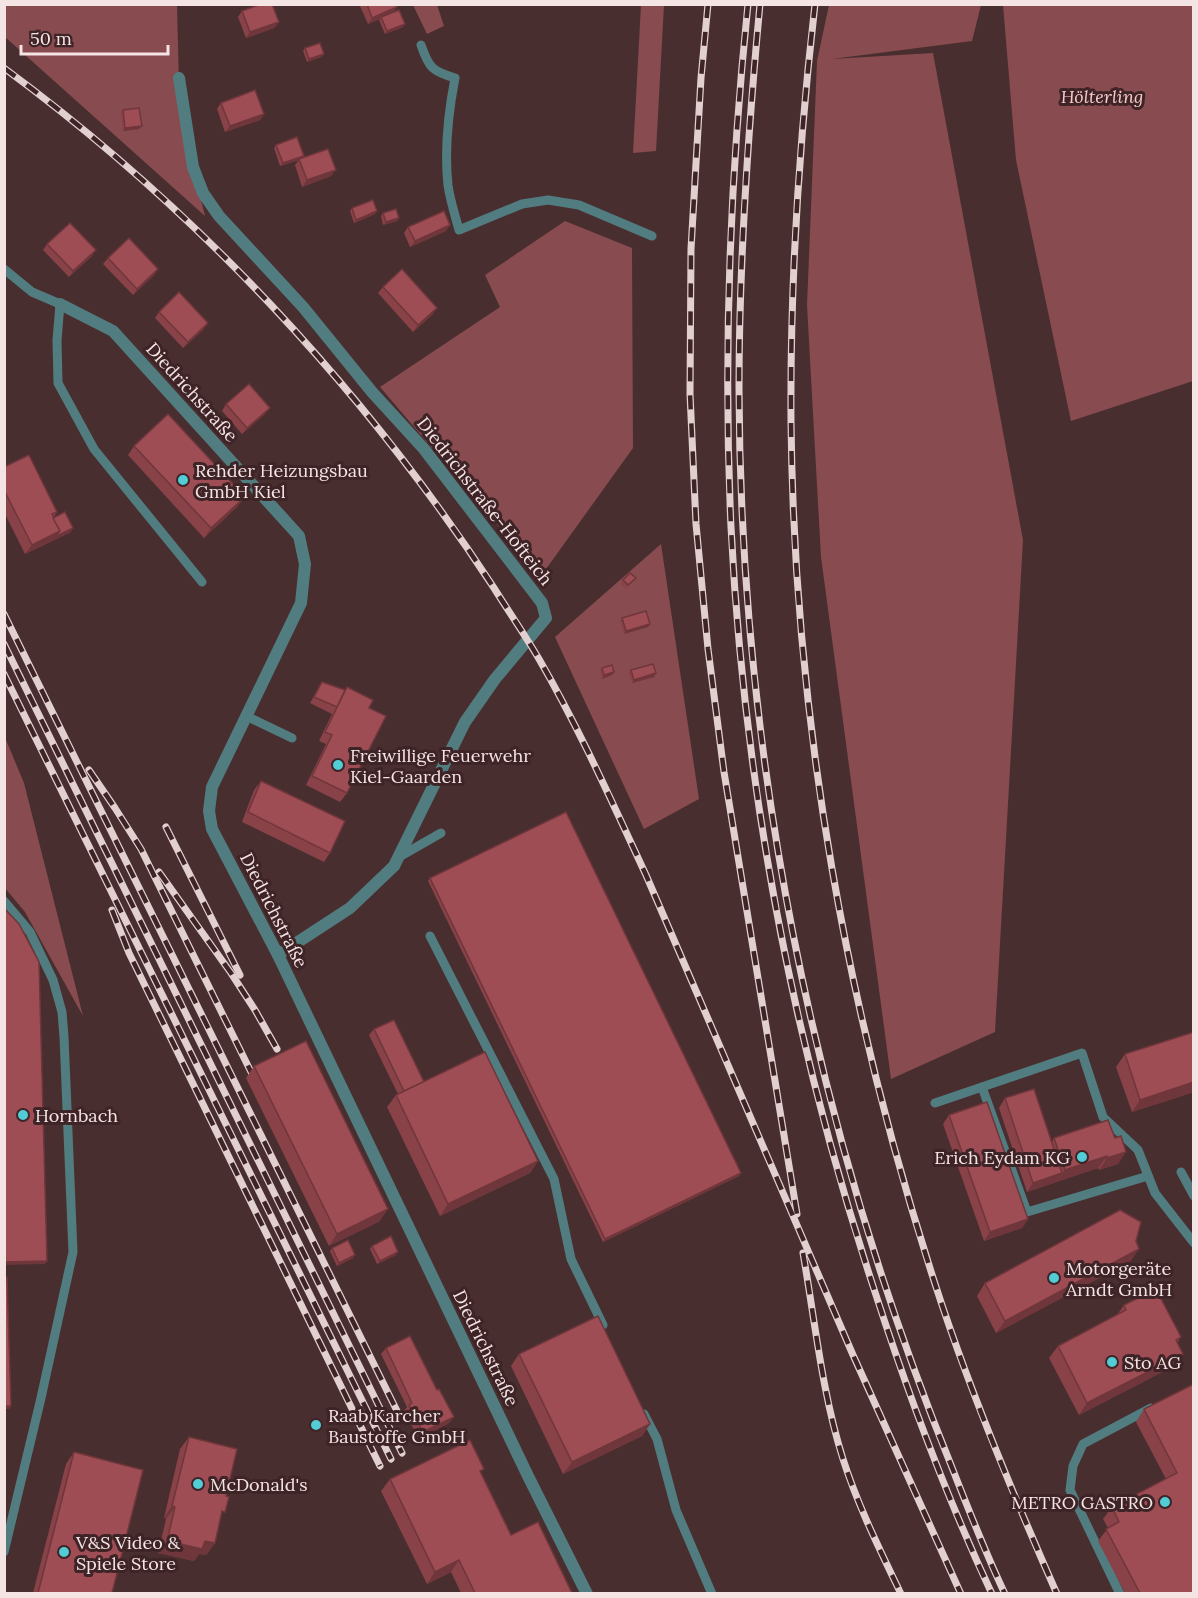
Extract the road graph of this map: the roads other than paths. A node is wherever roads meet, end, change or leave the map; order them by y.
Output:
1 (421, 45) dead end
2 (179, 78) dead end
3 (652, 236) dead end
4 (4, 269) edge
5 (60, 304) junction
6 (202, 582) dead end
7 (246, 716) junction
8 (292, 738) dead end
9 (441, 833) dead end
10 (399, 857) junction
11 (4, 902) edge
12 (430, 936) dead end
13 (278, 955) junction
14 (982, 1087) junction
15 (935, 1103) dead end
16 (1182, 1172) dead end
17 (1148, 1176) junction
18 (1194, 1196) edge
19 (1194, 1243) edge
20 (606, 1333) edge
21 (1163, 1401) edge
22 (642, 1408) edge
23 (4, 1552) edge
24 (586, 1593) edge
25 (712, 1593) edge
26 (1120, 1593) edge

1 - 3 lane
2 - 10 street, Diedrichstraße-Hofteich
4 - 5 lane
5 - 6 lane
5 - 7 street, Diedrichstraße
7 - 8 lane
7 - 13 street, Diedrichstraße
9 - 10 lane
10 - 13 street, Diedrichstraße-Hofteich
11 - 23 lane
12 - 20 lane
13 - 24 street, Diedrichstraße
14 - 15 lane
14 - 17 lane
14 - 17 lane
16 - 18 lane
17 - 19 lane
21 - 26 lane
22 - 25 lane

